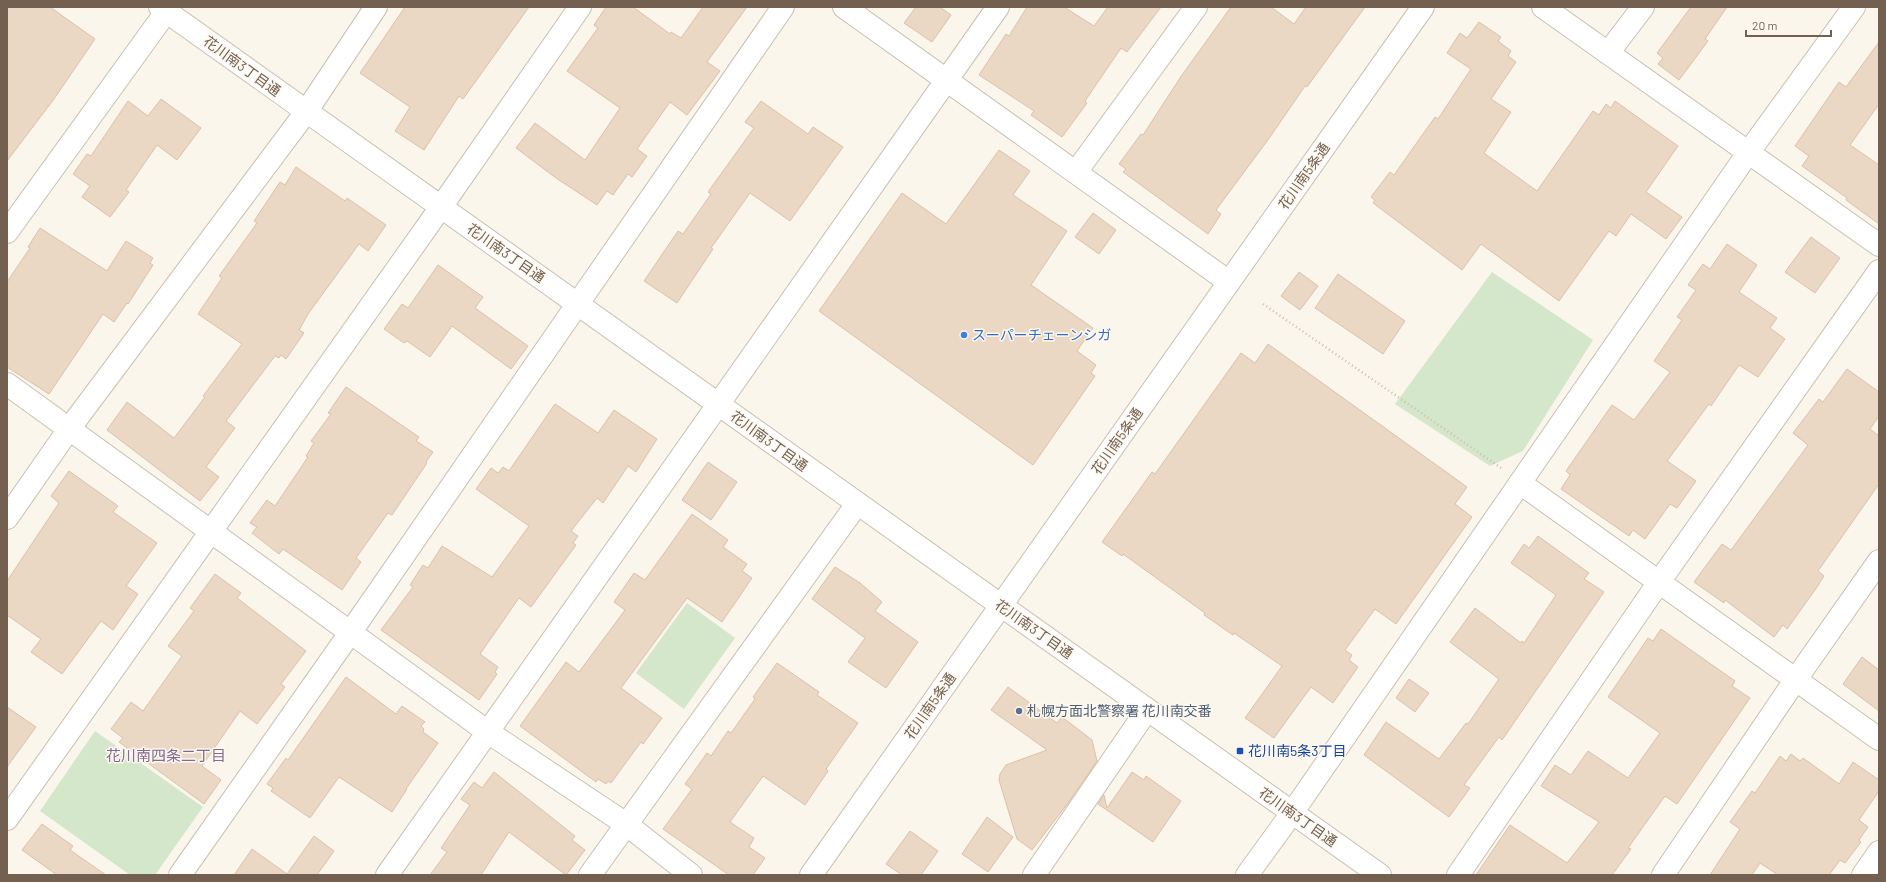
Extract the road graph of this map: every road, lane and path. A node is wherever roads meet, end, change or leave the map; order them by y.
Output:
1 (376, 7) edge
2 (580, 7) edge
3 (783, 7) edge
4 (844, 7) edge
5 (998, 7) edge
6 (1196, 7) edge
7 (1423, 7) edge
8 (1543, 7) edge
9 (1643, 7) edge
10 (1854, 7) edge
11 (163, 9) edge
12 (1608, 53) junction
13 (947, 81) junction
14 (306, 112) junction
15 (1748, 153) junction
16 (1076, 172) junction
17 (441, 207) junction
18 (7, 232) edge
19 (1879, 245) edge
20 (1879, 271) edge
21 (1229, 282) junction
22 (1263, 304) dead end
23 (578, 305) junction
24 (7, 384) edge
25 (717, 404) junction
26 (69, 429) junction
27 (1503, 469) dead end
28 (1520, 483) junction
29 (857, 504) junction
30 (7, 518) edge
31 (211, 532) junction
32 (1879, 561) edge
33 (1659, 582) junction
34 (1001, 606) junction
35 (350, 633) junction
36 (1796, 679) junction
37 (1147, 710) junction
38 (488, 732) junction
39 (1879, 739) edge
40 (1292, 813) junction
41 (7, 819) edge
42 (626, 824) junction
43 (1879, 852) edge
44 (180, 875) edge
45 (387, 875) edge
46 (590, 875) edge
47 (691, 875) edge
48 (811, 875) edge
49 (1034, 875) edge
50 (1247, 875) edge
51 (1380, 875) edge
52 (1458, 875) edge
53 (1663, 875) edge
54 (1864, 875) edge

1 - 14 street
2 - 17 street
3 - 23 street
4 - 13 street
5 - 13 street
6 - 16 street
7 - 21 street, 花川南5条通
8 - 12 street
9 - 12 street
10 - 15 street
11 - 14 street, 花川南3丁目通
11 - 18 street
12 - 15 street
13 - 16 street
13 - 25 street
14 - 17 street, 花川南3丁目通
14 - 26 street
15 - 19 street
15 - 28 street
16 - 21 street
17 - 23 street, 花川南3丁目通
17 - 31 street
20 - 33 street
21 - 34 street, 花川南5条通
22 - 27 path
23 - 25 street, 花川南3丁目通
23 - 35 street
24 - 26 street
25 - 29 street, 花川南3丁目通
25 - 38 street
26 - 30 street
26 - 31 street
28 - 33 street
28 - 40 street
29 - 34 street, 花川南3丁目通
29 - 42 street
31 - 35 street
31 - 41 street
32 - 36 street
33 - 36 street
33 - 52 street
34 - 37 street, 花川南3丁目通
34 - 48 street, 花川南5条通
35 - 38 street
35 - 44 street
36 - 39 street
36 - 53 street
37 - 40 street, 花川南3丁目通
37 - 49 street
38 - 42 street
38 - 45 street
40 - 50 street
40 - 51 street, 花川南3丁目通
42 - 46 street
42 - 47 street
43 - 54 street

